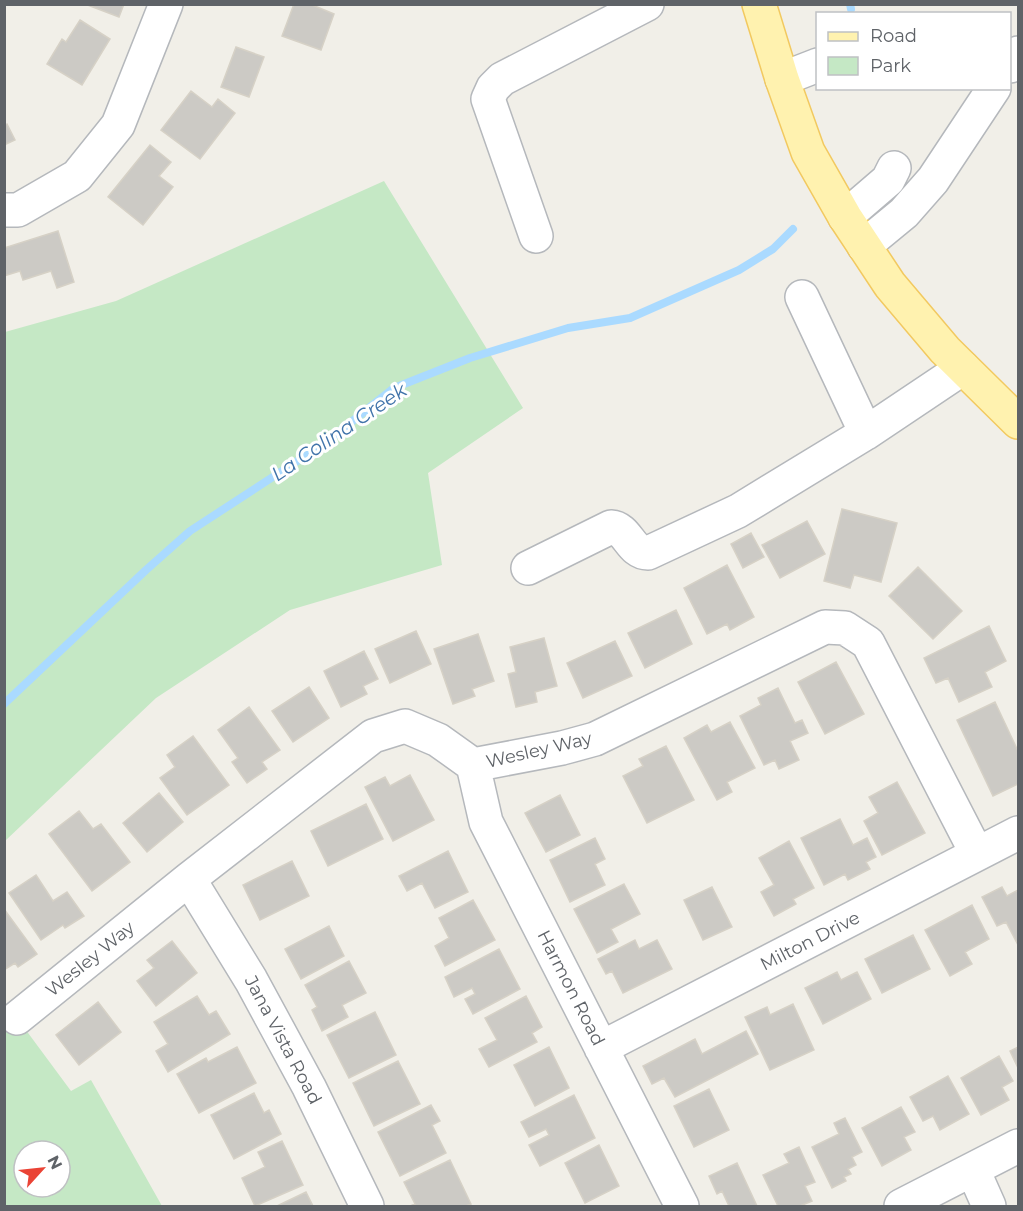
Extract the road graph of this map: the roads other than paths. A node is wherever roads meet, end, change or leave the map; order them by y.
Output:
1 (166, 4) edge
2 (647, 4) edge
3 (759, 4) edge
4 (816, 66) edge
5 (782, 79) junction
6 (993, 90) edge
7 (894, 168) dead end
8 (4, 210) edge
9 (844, 218) junction
10 (536, 236) dead end
11 (864, 246) junction
12 (802, 297) dead end
13 (963, 368) junction
14 (1018, 422) edge
15 (866, 433) junction
16 (528, 568) dead end
17 (473, 765) junction
18 (1018, 833) edge
19 (977, 854) junction
20 (189, 879) junction
21 (17, 1018) dead end
22 (601, 1048) junction
23 (1018, 1146) edge
24 (973, 1170) junction
25 (367, 1206) edge
26 (682, 1206) edge
27 (901, 1206) edge
28 (989, 1206) edge

1 - 8 street
2 - 10 street
3 - 5 main road
4 - 5 street
5 - 9 main road
6 - 11 street
7 - 9 street
9 - 11 main road
11 - 13 main road
12 - 15 street
13 - 14 main road
13 - 15 street
15 - 16 street
17 - 19 street, Wesley Way
17 - 20 street, Wesley Way
17 - 22 street, Harmon Road
18 - 19 street, Milton Drive
19 - 22 street, Milton Drive
20 - 21 street, Wesley Way
20 - 25 street, Jana Vista Road
22 - 26 street, Harmon Road
23 - 24 street
24 - 27 street
24 - 28 street

